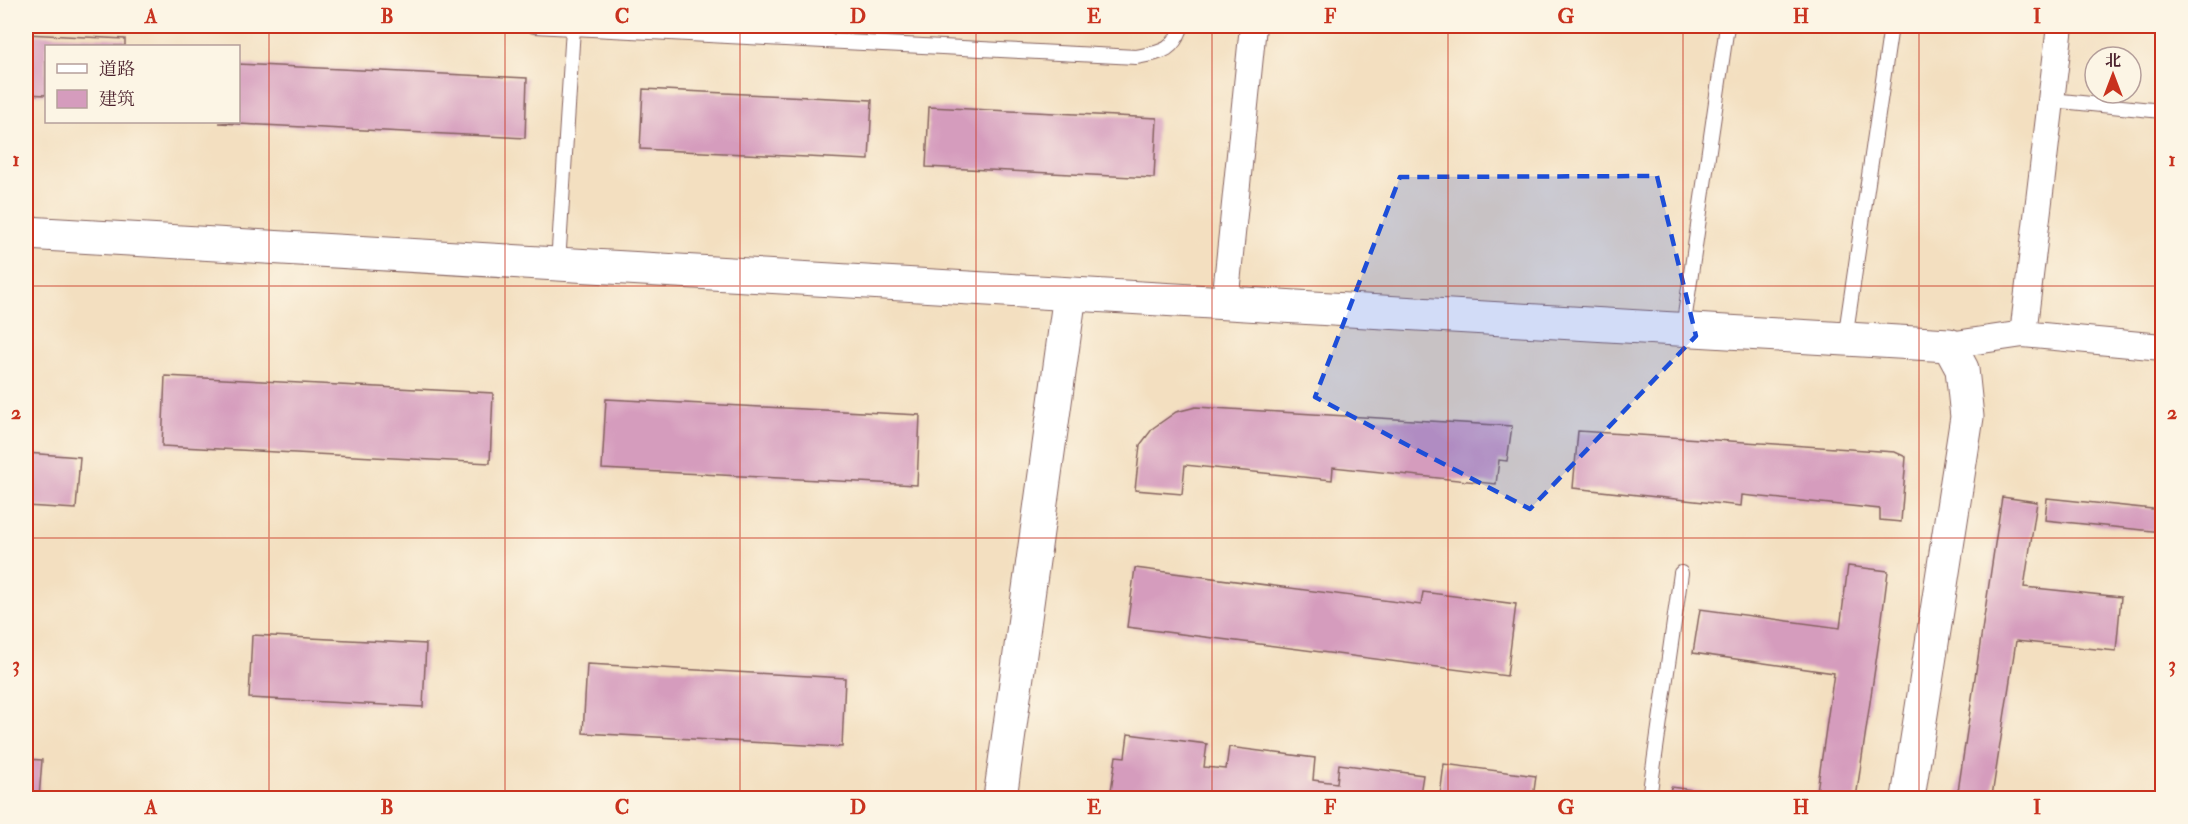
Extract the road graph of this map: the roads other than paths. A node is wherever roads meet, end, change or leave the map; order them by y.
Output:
1 (534, 26) edge
2 (1182, 26) edge
3 (1253, 26) edge
4 (1727, 26) edge
5 (1891, 26) edge
6 (2060, 26) edge
7 (573, 27) junction
8 (2051, 99) junction
9 (2163, 111) edge
10 (26, 233) edge
11 (558, 264) junction
12 (1070, 294) junction
13 (1226, 303) junction
14 (1683, 329) junction
15 (2023, 334) junction
16 (1845, 339) junction
17 (1949, 345) junction
18 (2163, 347) edge
19 (1681, 573) dead end
20 (1000, 798) edge
21 (1649, 798) edge
22 (1908, 798) edge

1 - 7 lane
2 - 7 lane
3 - 13 street
4 - 14 lane
5 - 16 lane
6 - 8 street
7 - 11 lane
8 - 9 lane
8 - 15 street
10 - 11 street
11 - 12 street
12 - 13 street
12 - 20 street
13 - 14 street
14 - 16 street
15 - 17 street
15 - 18 street
16 - 17 street
17 - 22 street
19 - 21 lane

